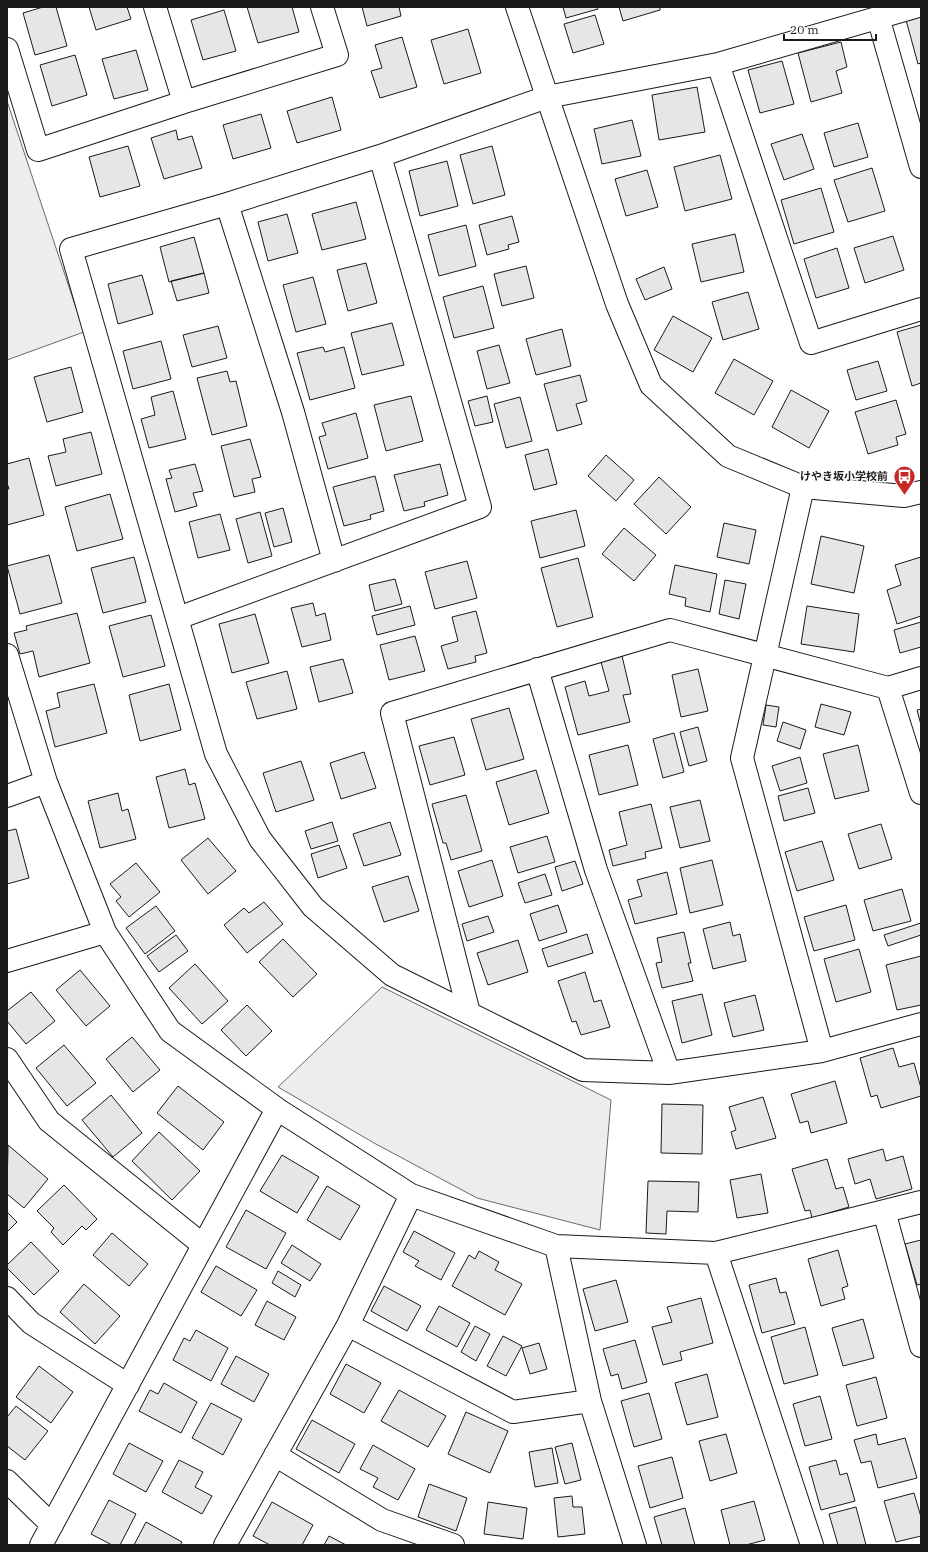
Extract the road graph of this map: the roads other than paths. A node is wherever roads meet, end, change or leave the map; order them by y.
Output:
1 (155, 7) edge
2 (322, 7) edge
3 (517, 7) edge
4 (914, 7) edge
5 (878, 18) junction
6 (7, 49) edge
7 (718, 64) junction
8 (547, 97) junction
9 (184, 102) junction
10 (380, 156) junction
11 (921, 166) edge
12 (227, 204) junction
13 (921, 309) edge
14 (803, 487) junction
15 (921, 492) edge
16 (334, 561) junction
17 (178, 618) junction
18 (7, 655) edge
19 (766, 655) junction
20 (537, 669) junction
21 (921, 678) edge
22 (888, 688) junction
23 (46, 782) junction
24 (921, 793) edge
25 (7, 796) edge
26 (105, 932) junction
27 (7, 962) edge
28 (469, 1013) junction
29 (921, 1024) edge
30 (822, 1051) junction
31 (7, 1059) edge
32 (669, 1073) junction
33 (277, 1109) junction
34 (411, 1195) junction
35 (921, 1202) edge
36 (884, 1211) junction
37 (203, 1246) junction
38 (556, 1246) junction
39 (716, 1254) junction
40 (7, 1298) edge
41 (348, 1324) junction
42 (921, 1346) edge
43 (128, 1385) junction
44 (590, 1401) junction
45 (275, 1455) junction
46 (7, 1482) edge
47 (52, 1525) junction
48 (41, 1545) edge
49 (225, 1545) edge
50 (453, 1545) edge
51 (635, 1545) edge
52 (812, 1545) edge

1 - 9 street
2 - 9 street
3 - 8 street
4 - 5 street
5 - 7 street
5 - 11 street
6 - 9 street
7 - 8 street
7 - 13 street
8 - 10 street
8 - 14 street
10 - 12 street
10 - 16 street
12 - 16 street
12 - 17 street
14 - 15 street
14 - 19 street
16 - 17 street
17 - 28 street
18 - 23 street
19 - 20 street
19 - 22 street
19 - 30 street
20 - 28 street
20 - 32 street
21 - 22 street
22 - 24 street
23 - 25 street
23 - 26 street
26 - 27 street
26 - 33 street
28 - 32 street
29 - 30 street
30 - 32 street
31 - 37 street
33 - 34 street
33 - 37 street
34 - 38 street
34 - 41 street
35 - 36 street
36 - 39 street
36 - 42 street
37 - 43 street
38 - 39 street
38 - 44 street
39 - 52 street
40 - 43 street
41 - 44 street
41 - 45 street
43 - 47 street
44 - 51 street
45 - 49 street
45 - 50 street
46 - 47 street
47 - 48 street

